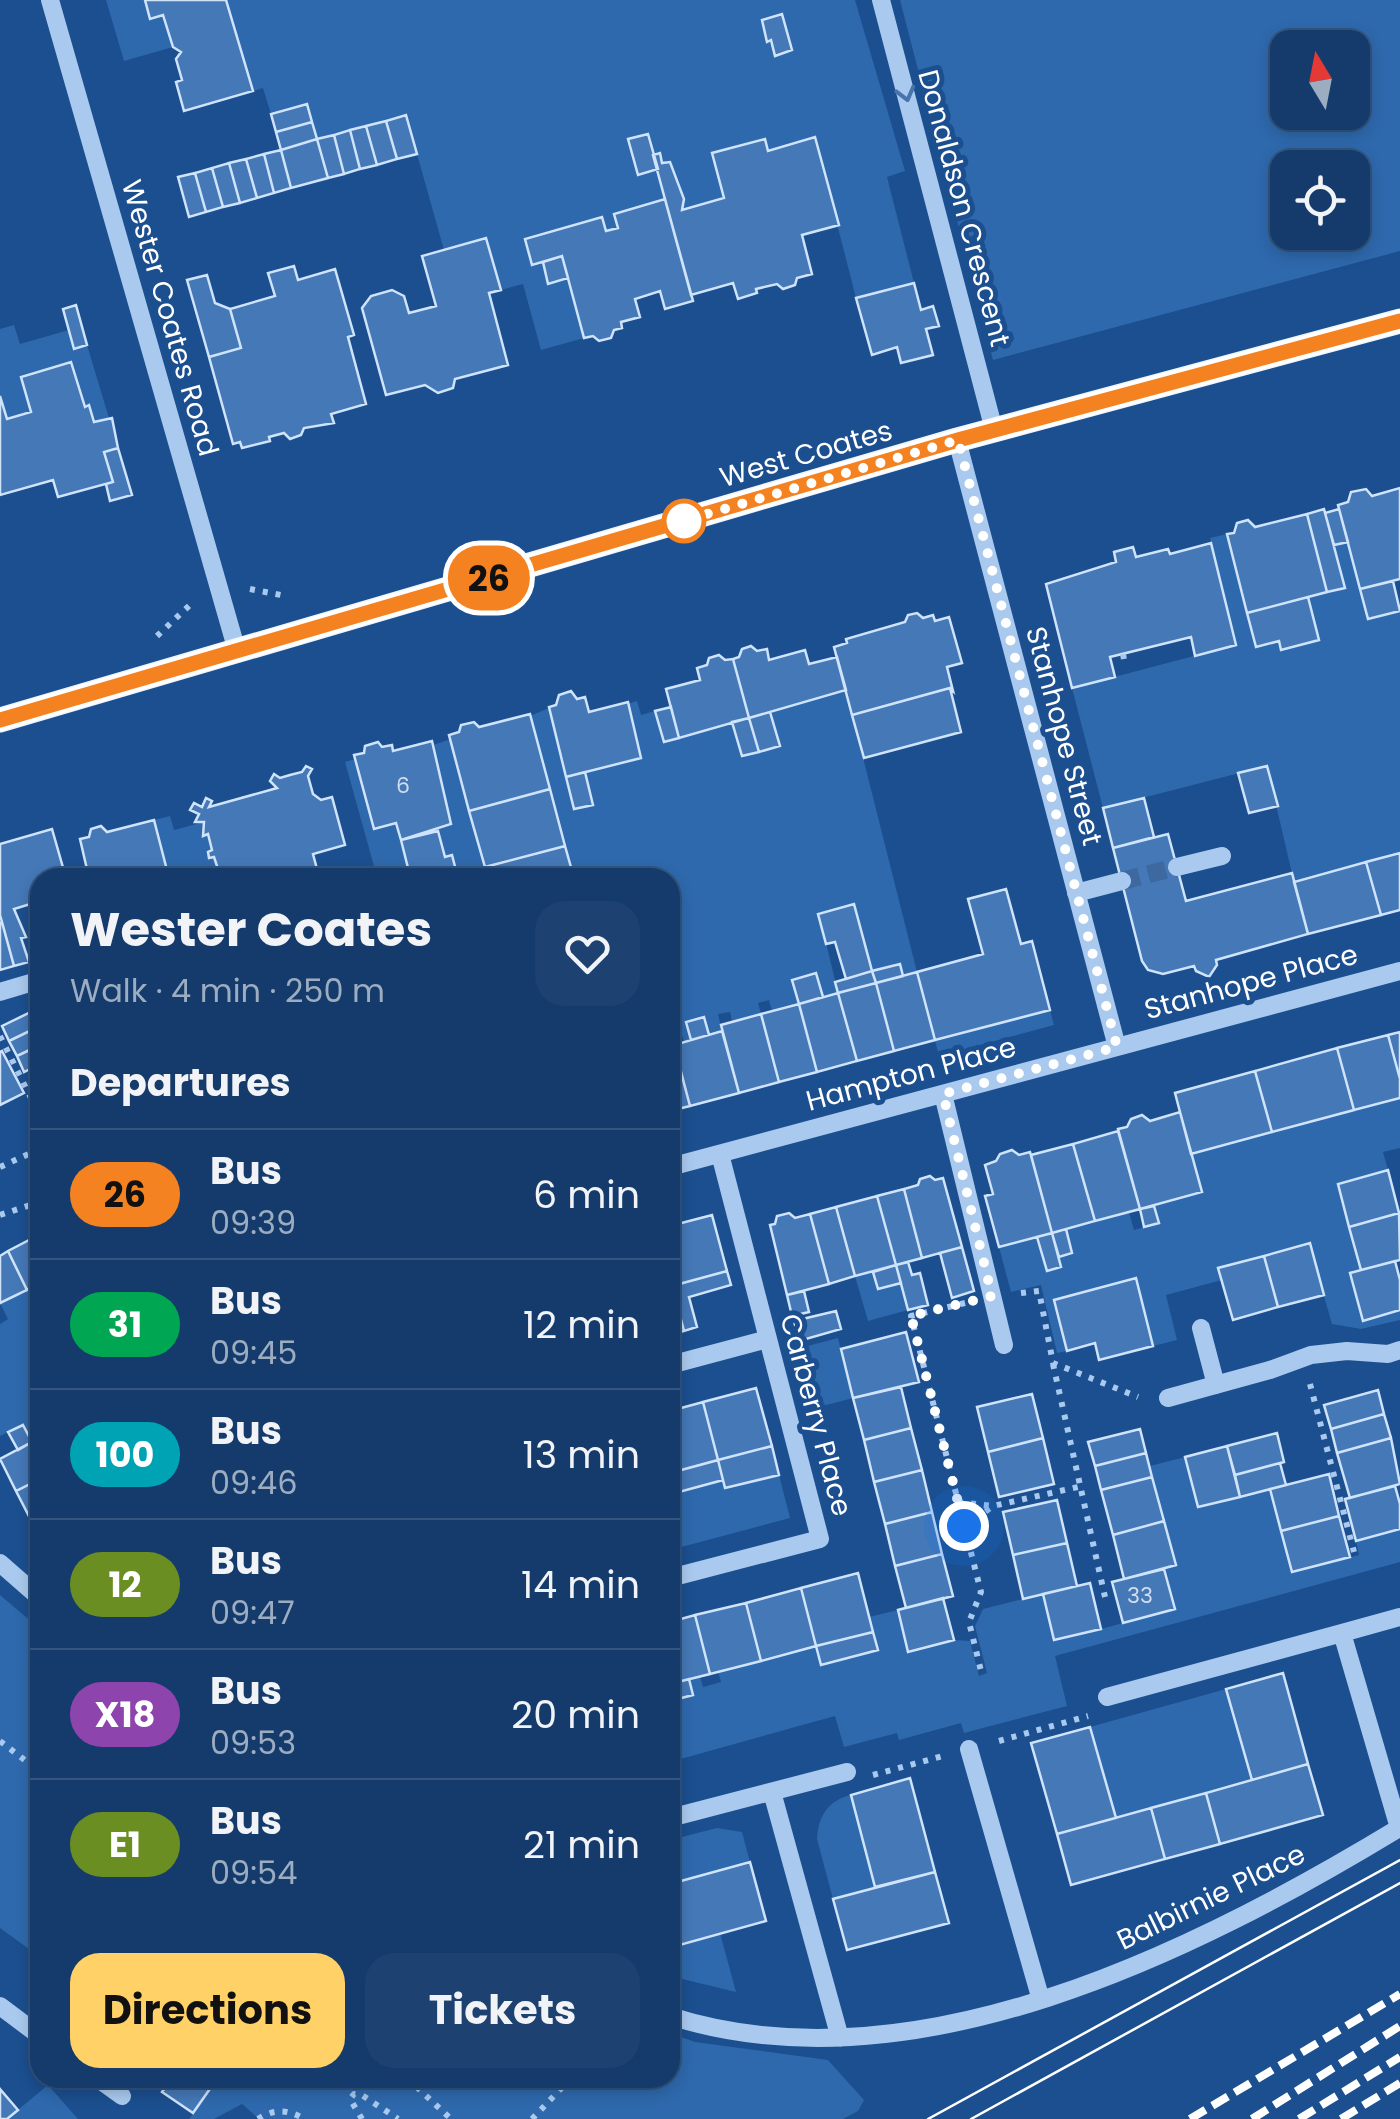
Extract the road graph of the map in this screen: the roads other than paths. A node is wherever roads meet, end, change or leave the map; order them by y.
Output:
1 (50, 0) edge
2 (881, 0) edge
3 (1400, 321) edge
4 (994, 430) junction
5 (958, 440) junction
6 (237, 651) junction
7 (0, 720) edge
8 (1222, 856) dead end
9 (1177, 867) tunnel mouth
10 (1122, 882) tunnel mouth
11 (1076, 893) junction
12 (1400, 971) edge
13 (30, 983) edge
14 (0, 992) edge
15 (1117, 1047) junction
16 (943, 1094) junction
17 (720, 1154) junction
18 (680, 1164) edge
19 (1201, 1328) dead end
20 (768, 1339) junction
21 (1004, 1345) dead end
22 (1400, 1350) edge
23 (680, 1362) edge
24 (1216, 1385) junction
25 (1168, 1398) road end
26 (0, 1563) edge
27 (680, 1575) edge
28 (30, 1589) edge
29 (1400, 1616) edge
30 (1342, 1633) junction
31 (1107, 1697) dead end
32 (968, 1749) dead end
33 (847, 1772) dead end
34 (772, 1792) junction
35 (680, 1815) edge
36 (1400, 1828) edge
37 (1040, 2000) junction
38 (0, 2006) edge
39 (680, 2018) edge
40 (30, 2028) edge
41 (840, 2038) junction
42 (111, 2088) edge
43 (122, 2096) dead end

1 - 6 street, Wester Coates Road
2 -> 4 street, Donaldson Crescent
3 - 4 main road, West Coates
4 - 5 main road, West Coates
5 - 6 main road, West Coates
5 - 11 street, Stanhope Street
6 - 7 main road, West Coates
8 - 9 street
10 - 11 street
11 - 15 street, Stanhope Street
12 - 15 street, Stanhope Place
13 - 14 street
15 - 16 street, Hampton Place
16 - 17 street, Hampton Place
16 - 21 street
17 - 18 street, Hampton Place
17 - 20 street, Carberry Place
19 - 24 street
20 - 23 street
20 - 27 street, Carberry Place
22 - 24 street
24 - 25 street
26 - 28 street
29 - 30 street
30 - 31 street
30 - 36 street, Balbirnie Place
32 - 37 street
33 - 34 street
34 - 35 street
34 - 41 street
36 - 37 street, Balbirnie Place
37 - 41 street, Balbirnie Place
38 - 40 street
39 - 41 street, Balbirnie Place
42 - 43 street

